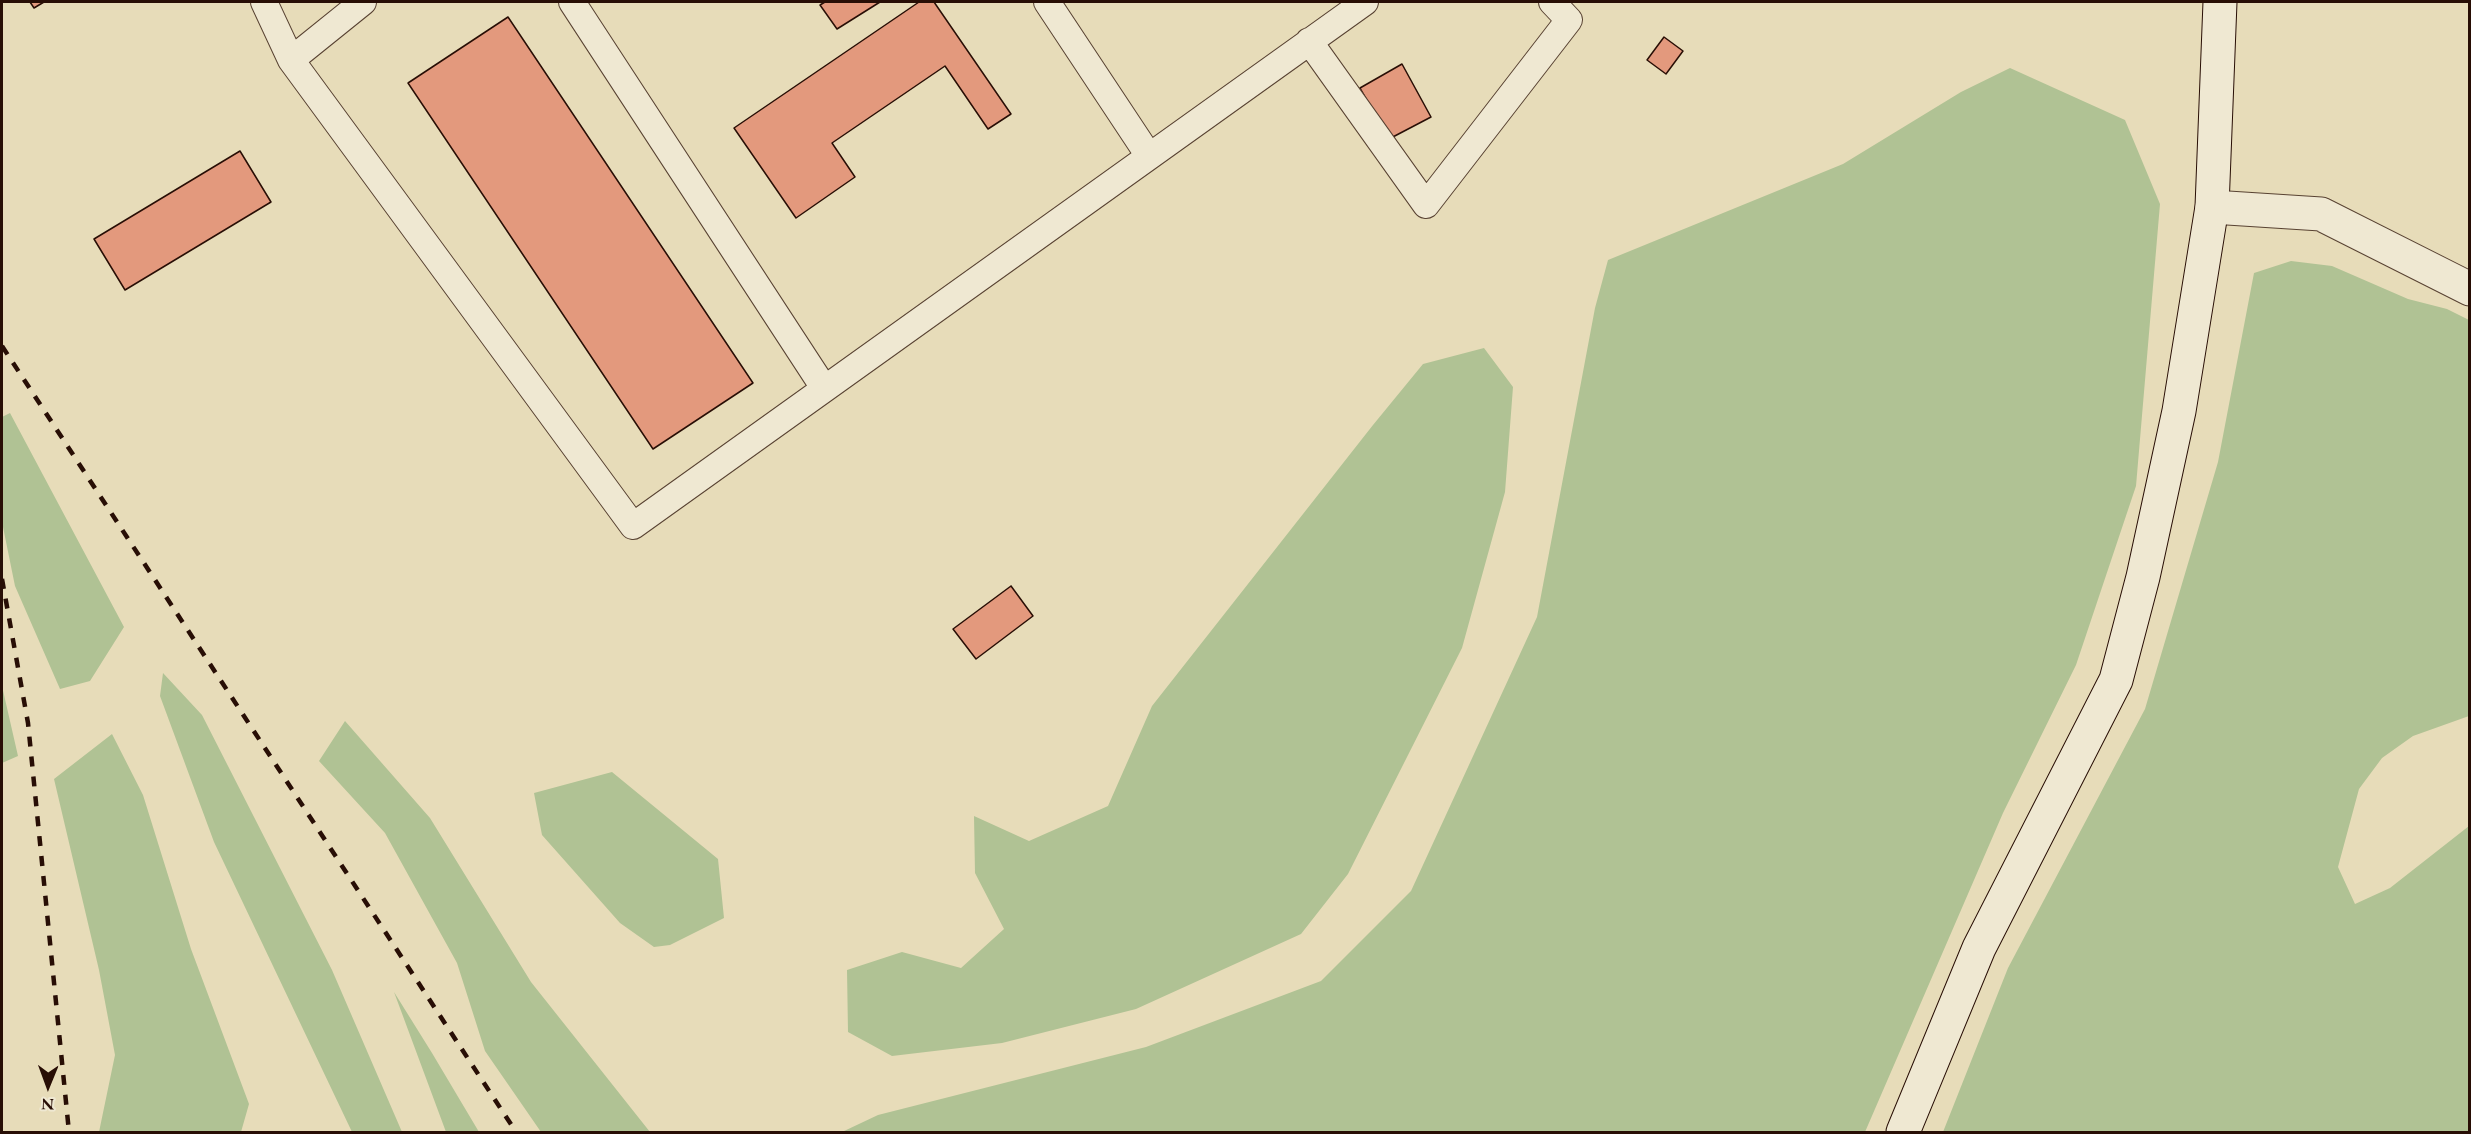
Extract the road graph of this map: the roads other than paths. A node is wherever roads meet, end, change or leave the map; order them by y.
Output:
1 (264, 2) edge
2 (363, 2) edge
3 (572, 2) edge
4 (1047, 2) edge
5 (1365, 2) edge
6 (1552, 2) edge
7 (2220, 2) edge
8 (1309, 41) junction
9 (291, 60) junction
10 (1149, 156) junction
11 (2212, 207) junction
12 (2469, 289) edge
13 (824, 388) junction
14 (1904, 1132) edge

1 - 9 lane
2 - 9 lane
3 - 13 lane
4 - 10 lane
5 - 8 lane
6 - 8 lane
7 - 11 street
8 - 10 lane
9 - 13 lane
10 - 13 lane
11 - 12 street
11 - 14 street

